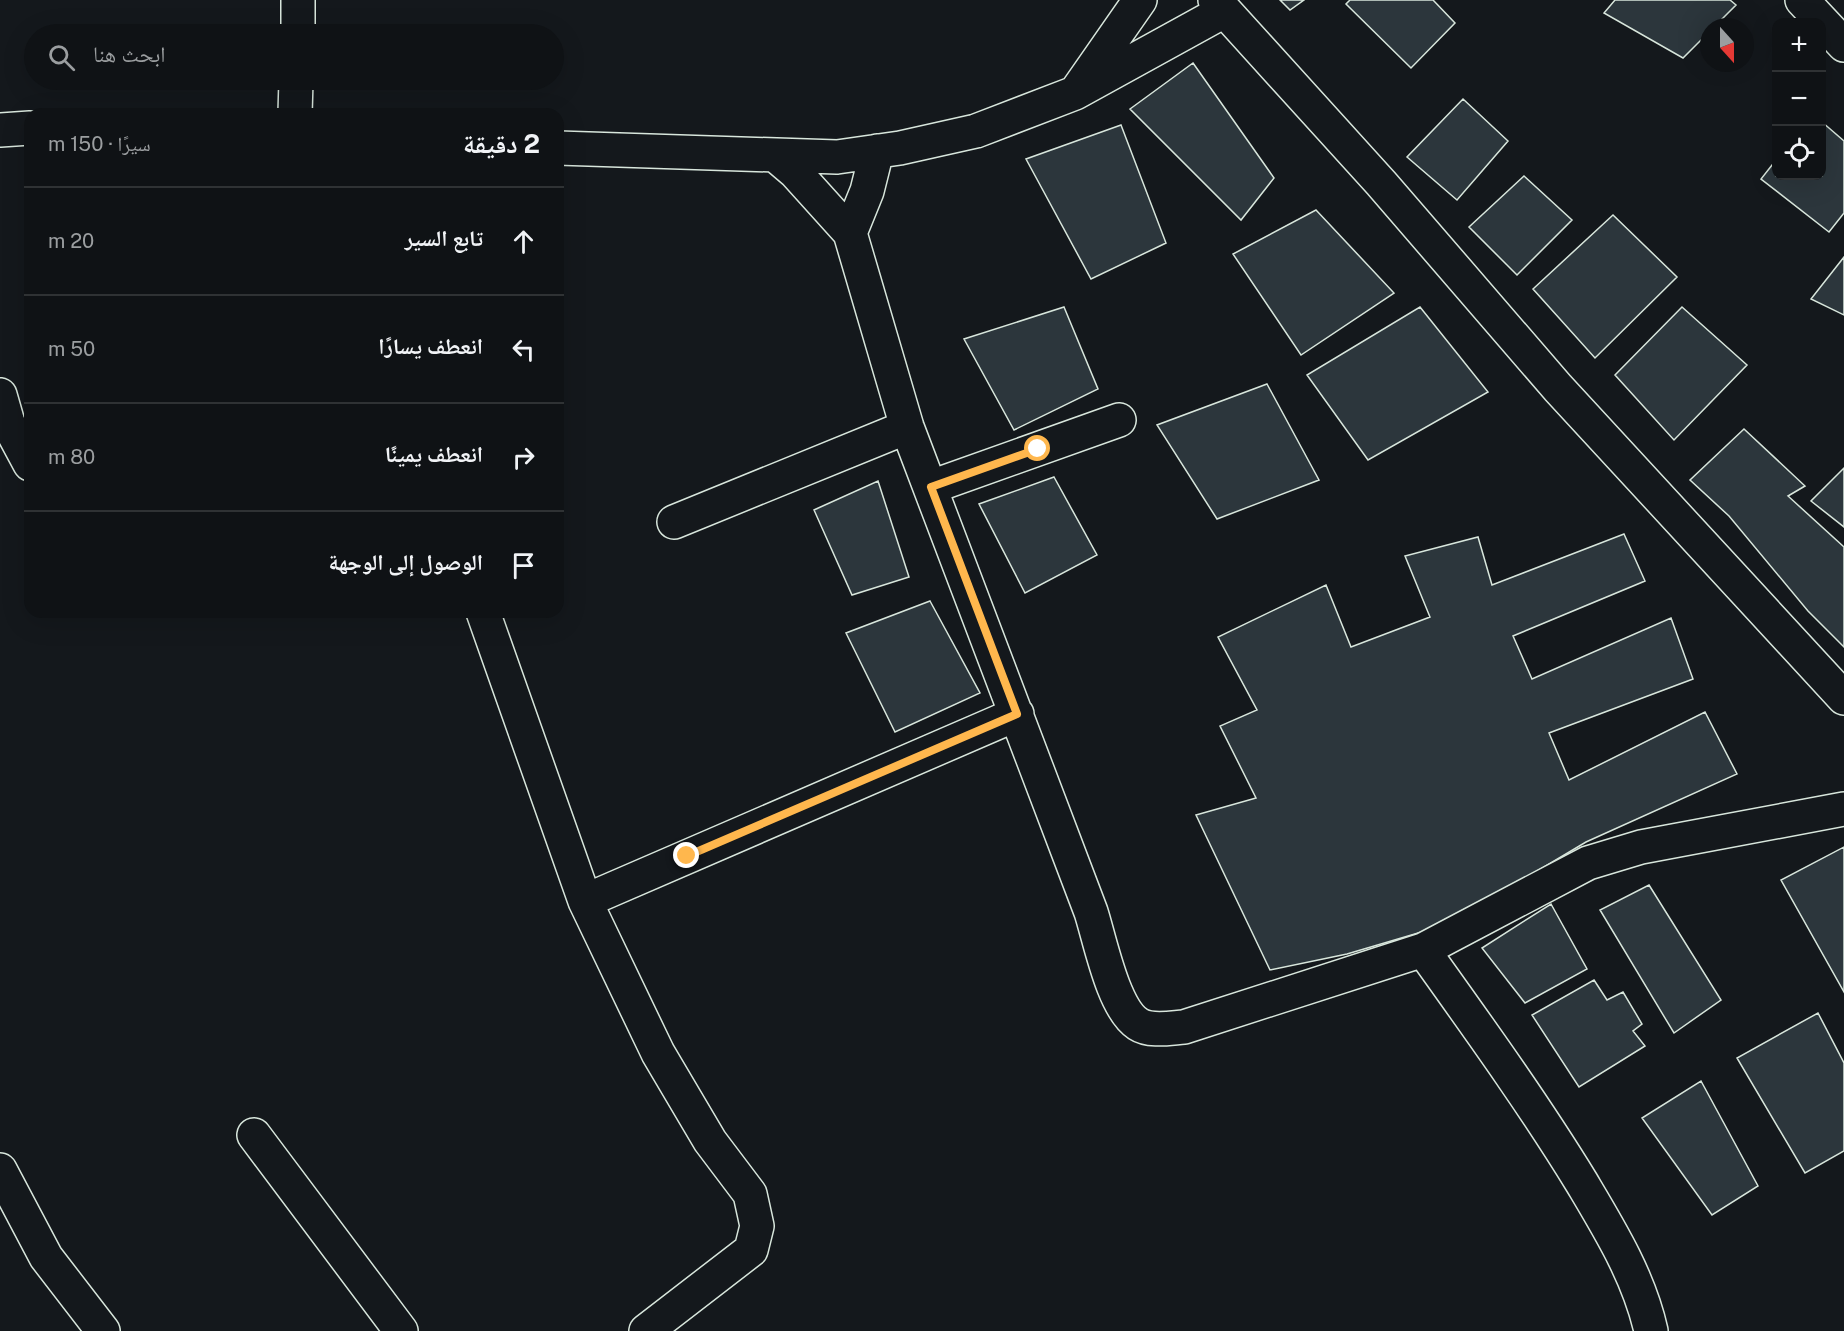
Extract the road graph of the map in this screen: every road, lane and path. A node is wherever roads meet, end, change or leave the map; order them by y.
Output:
1 (298, 0) edge
2 (1140, 0) edge
3 (1802, 0) edge
4 (1220, 5) edge
5 (298, 24) edge
6 (1844, 45) edge
7 (296, 90) edge
8 (1075, 93) junction
9 (295, 108) edge
10 (24, 128) edge
11 (0, 130) edge
12 (564, 148) edge
13 (877, 151) junction
14 (775, 155) junction
15 (850, 233) junction
16 (0, 395) edge
17 (1119, 420) dead end
18 (907, 427) junction
19 (24, 453) edge
20 (931, 487) junction
21 (674, 522) dead end
22 (485, 618) edge
23 (1844, 698) edge
24 (1017, 714) junction
25 (1844, 809) edge
26 (585, 901) junction
27 (1423, 950) junction
28 (254, 1135) dead end
29 (0, 1170) edge
30 (103, 1331) edge
31 (401, 1331) edge
32 (646, 1331) edge
33 (1651, 1331) edge

1 - 5 street
2 - 8 street
3 - 6 street
4 - 8 street
4 - 23 street
7 - 9 street
8 - 13 street
10 - 11 street
12 - 14 street
13 - 14 street
13 - 15 street
14 - 15 street
15 - 18 street
16 - 19 street
17 - 20 street
18 - 20 street
18 - 21 street
20 - 24 street
22 - 26 street
24 - 26 street
24 - 27 street
25 - 27 street
26 - 32 street
27 - 33 street
28 - 31 street
29 - 30 street

